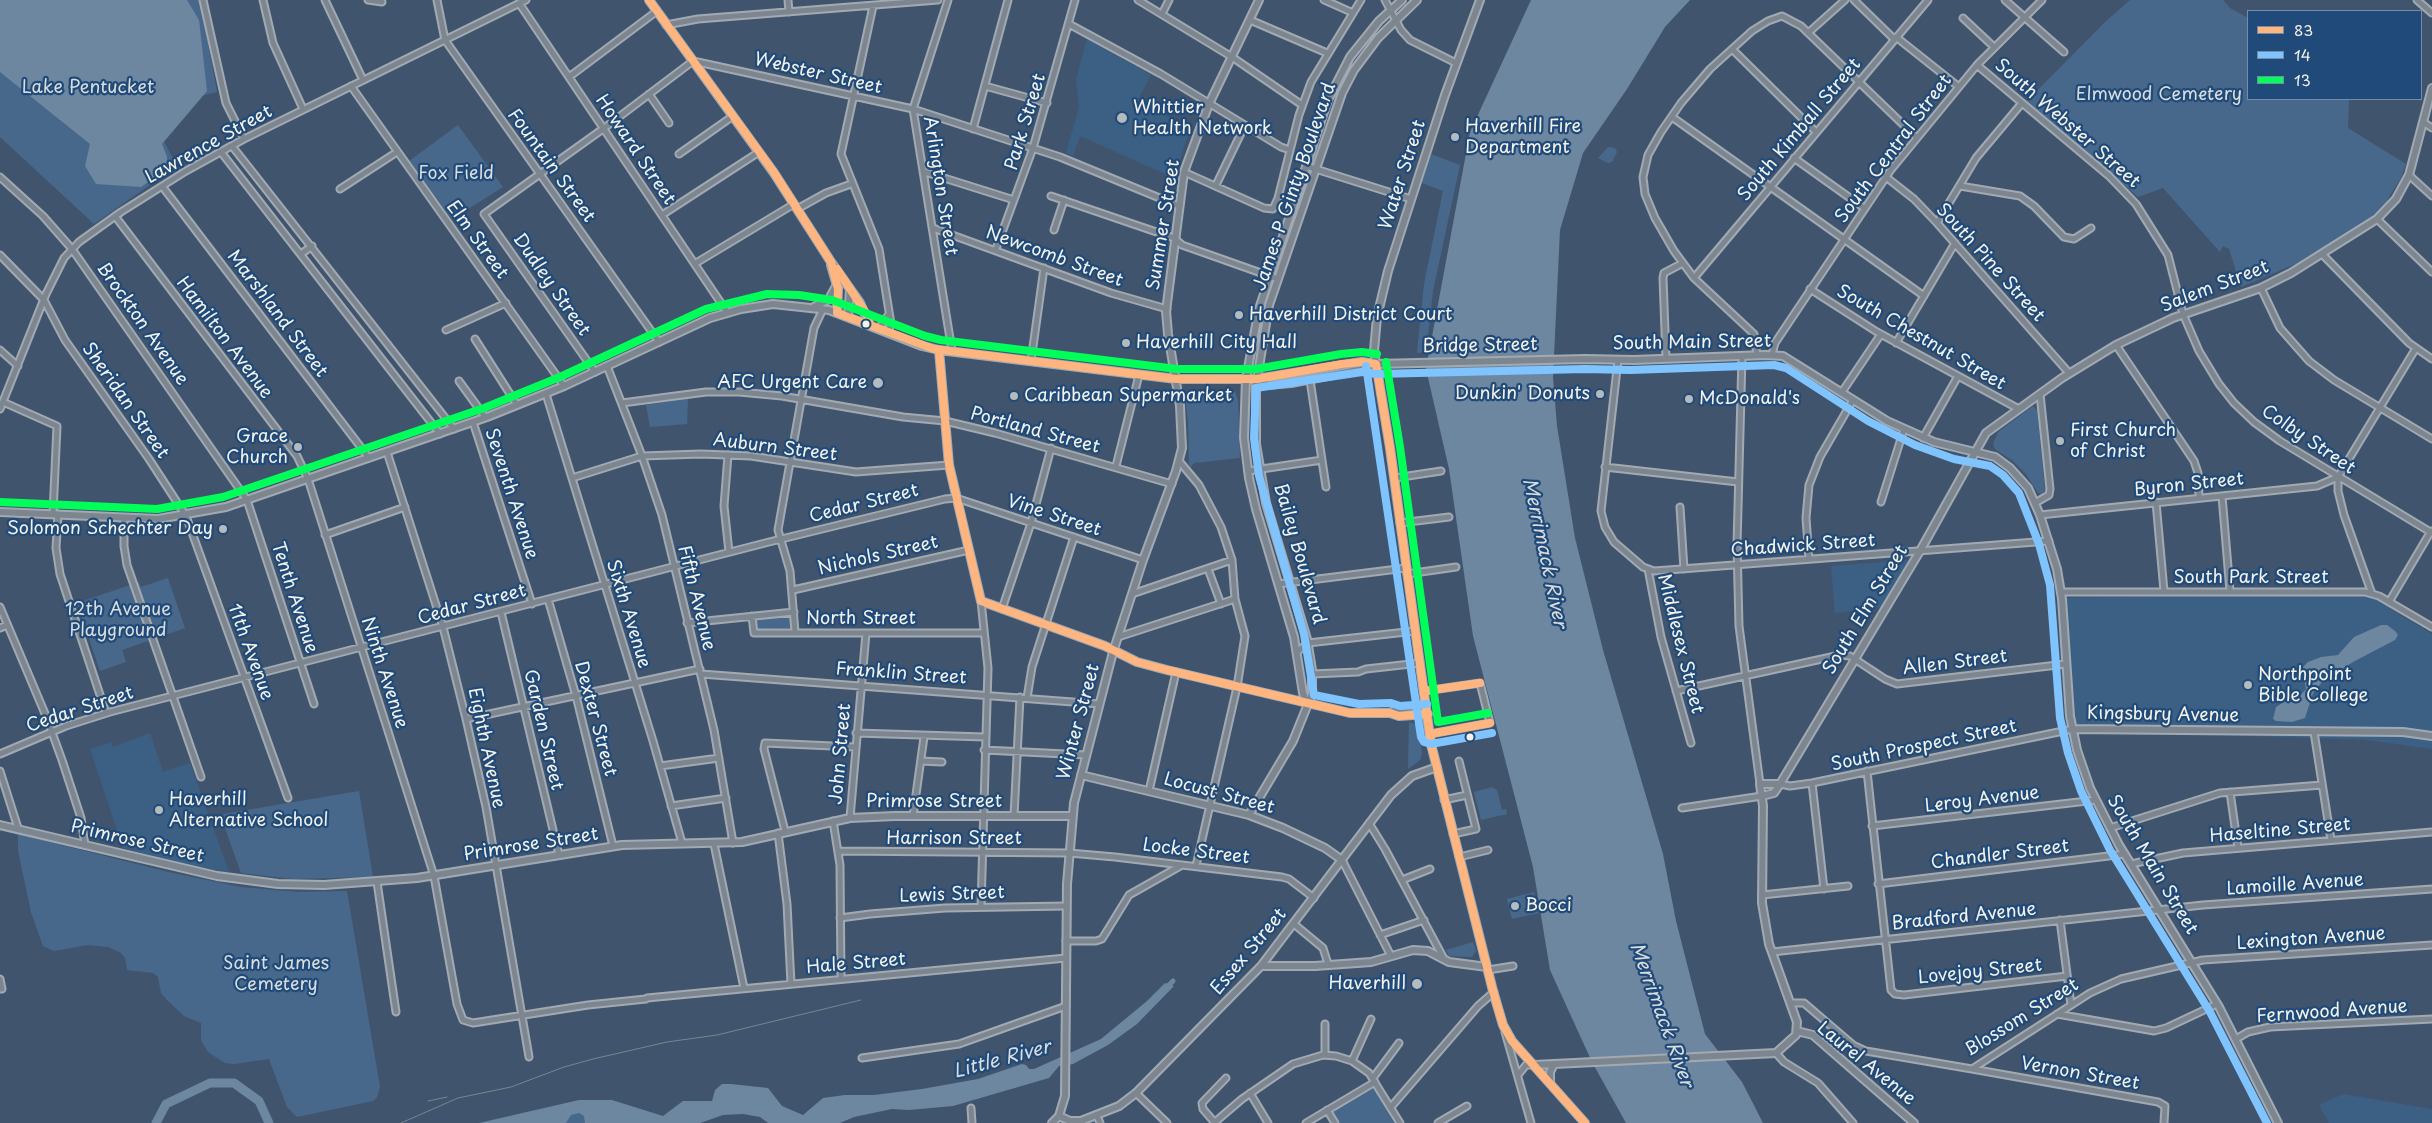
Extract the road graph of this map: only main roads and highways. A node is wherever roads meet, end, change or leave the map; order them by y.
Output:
1 (648, 0) edge
2 (1259, 0) edge
3 (1402, 0) edge
4 (1418, 0) edge
5 (1480, 0) edge
6 (2432, 88) edge
7 (831, 262) junction
8 (837, 285) junction
9 (850, 288) junction
10 (814, 307) junction
11 (837, 313) junction
12 (848, 316) junction
13 (870, 324) junction
14 (939, 350) junction
15 (1585, 359) joint
16 (1376, 364) junction
17 (1176, 379) junction
18 (1246, 379) junction
19 (1257, 379) junction
20 (1977, 452) junction
21 (0, 512) edge
22 (1113, 652) junction
23 (1307, 704) junction
24 (1426, 705) junction
25 (1390, 713) junction
26 (1428, 714) junction
27 (2073, 729) junction
28 (2432, 736) edge
29 (1437, 767) junction
30 (1081, 775) junction
31 (1780, 784) junction
32 (1762, 796) junction
33 (1250, 815) junction
34 (1072, 816) junction
35 (0, 825) edge
36 (1342, 860) junction
37 (1261, 966) junction
38 (1487, 968) junction
39 (1797, 1031) junction
40 (1554, 1064) junction
41 (1534, 1065) junction
42 (1550, 1083) junction
43 (1059, 1116) junction
44 (1052, 1123) edge
45 (1585, 1123) edge
46 (1914, 1123) edge
47 (2278, 1123) edge

1 - 7 main road
2 - 17 main road, Summer Street
3 - 18 main road, James P Ginty Boulevard
4 - 19 main road, James P Ginty Boulevard
5 - 16 main road, Water Street
6 - 20 main road, Salem Street
7 - 8 main road
7 - 9 main road
8 - 10 main road
8 - 11 main road
9 - 12 main road
9 - 13 main road
10 - 11 main road
10 - 21 main road
11 - 12 main road
12 - 13 main road
13 - 14 main road
14 - 17 main road
14 - 22 main road
15 - 16 main road, Bridge Street
15 - 20 main road, South Main Street
16 - 19 main road
16 - 19 main road
16 - 24 main road, Water Street
17 - 18 main road
17 - 22 main road, Winter Street
18 - 19 main road
18 - 23 main road, Bailey Boulevard
19 - 23 main road, Bailey Boulevard
20 - 27 main road, South Main Street
20 - 31 main road, South Elm Street
22 - 23 main road
22 - 30 main road, Winter Street
23 - 25 main road
23 - 33 main road
24 - 25 main road
24 - 26 main road, Water Street
25 - 26 main road
26 - 29 main road, Water Street
27 - 28 main road, Kingsbury Avenue
27 - 47 main road, South Main Street
29 - 36 main road, Essex Street
29 - 38 main road, Water Street
30 - 33 main road, Locust Street
30 - 34 main road, Winter Street
31 - 32 main road, South Elm Street
31 - 32 main road
32 - 39 main road
33 - 36 main road, Locust Street
34 - 35 main road, Primrose Street
34 - 43 main road, Winter Street
36 - 37 main road, Essex Street
37 - 38 main road
37 - 43 main road, Essex Street
38 - 41 main road, Water Street
39 - 40 main road
39 - 46 main road, Laurel Avenue
40 - 41 main road
40 - 42 main road
41 - 42 main road, Water Street
42 - 45 main road, Water Street
43 - 44 main road

